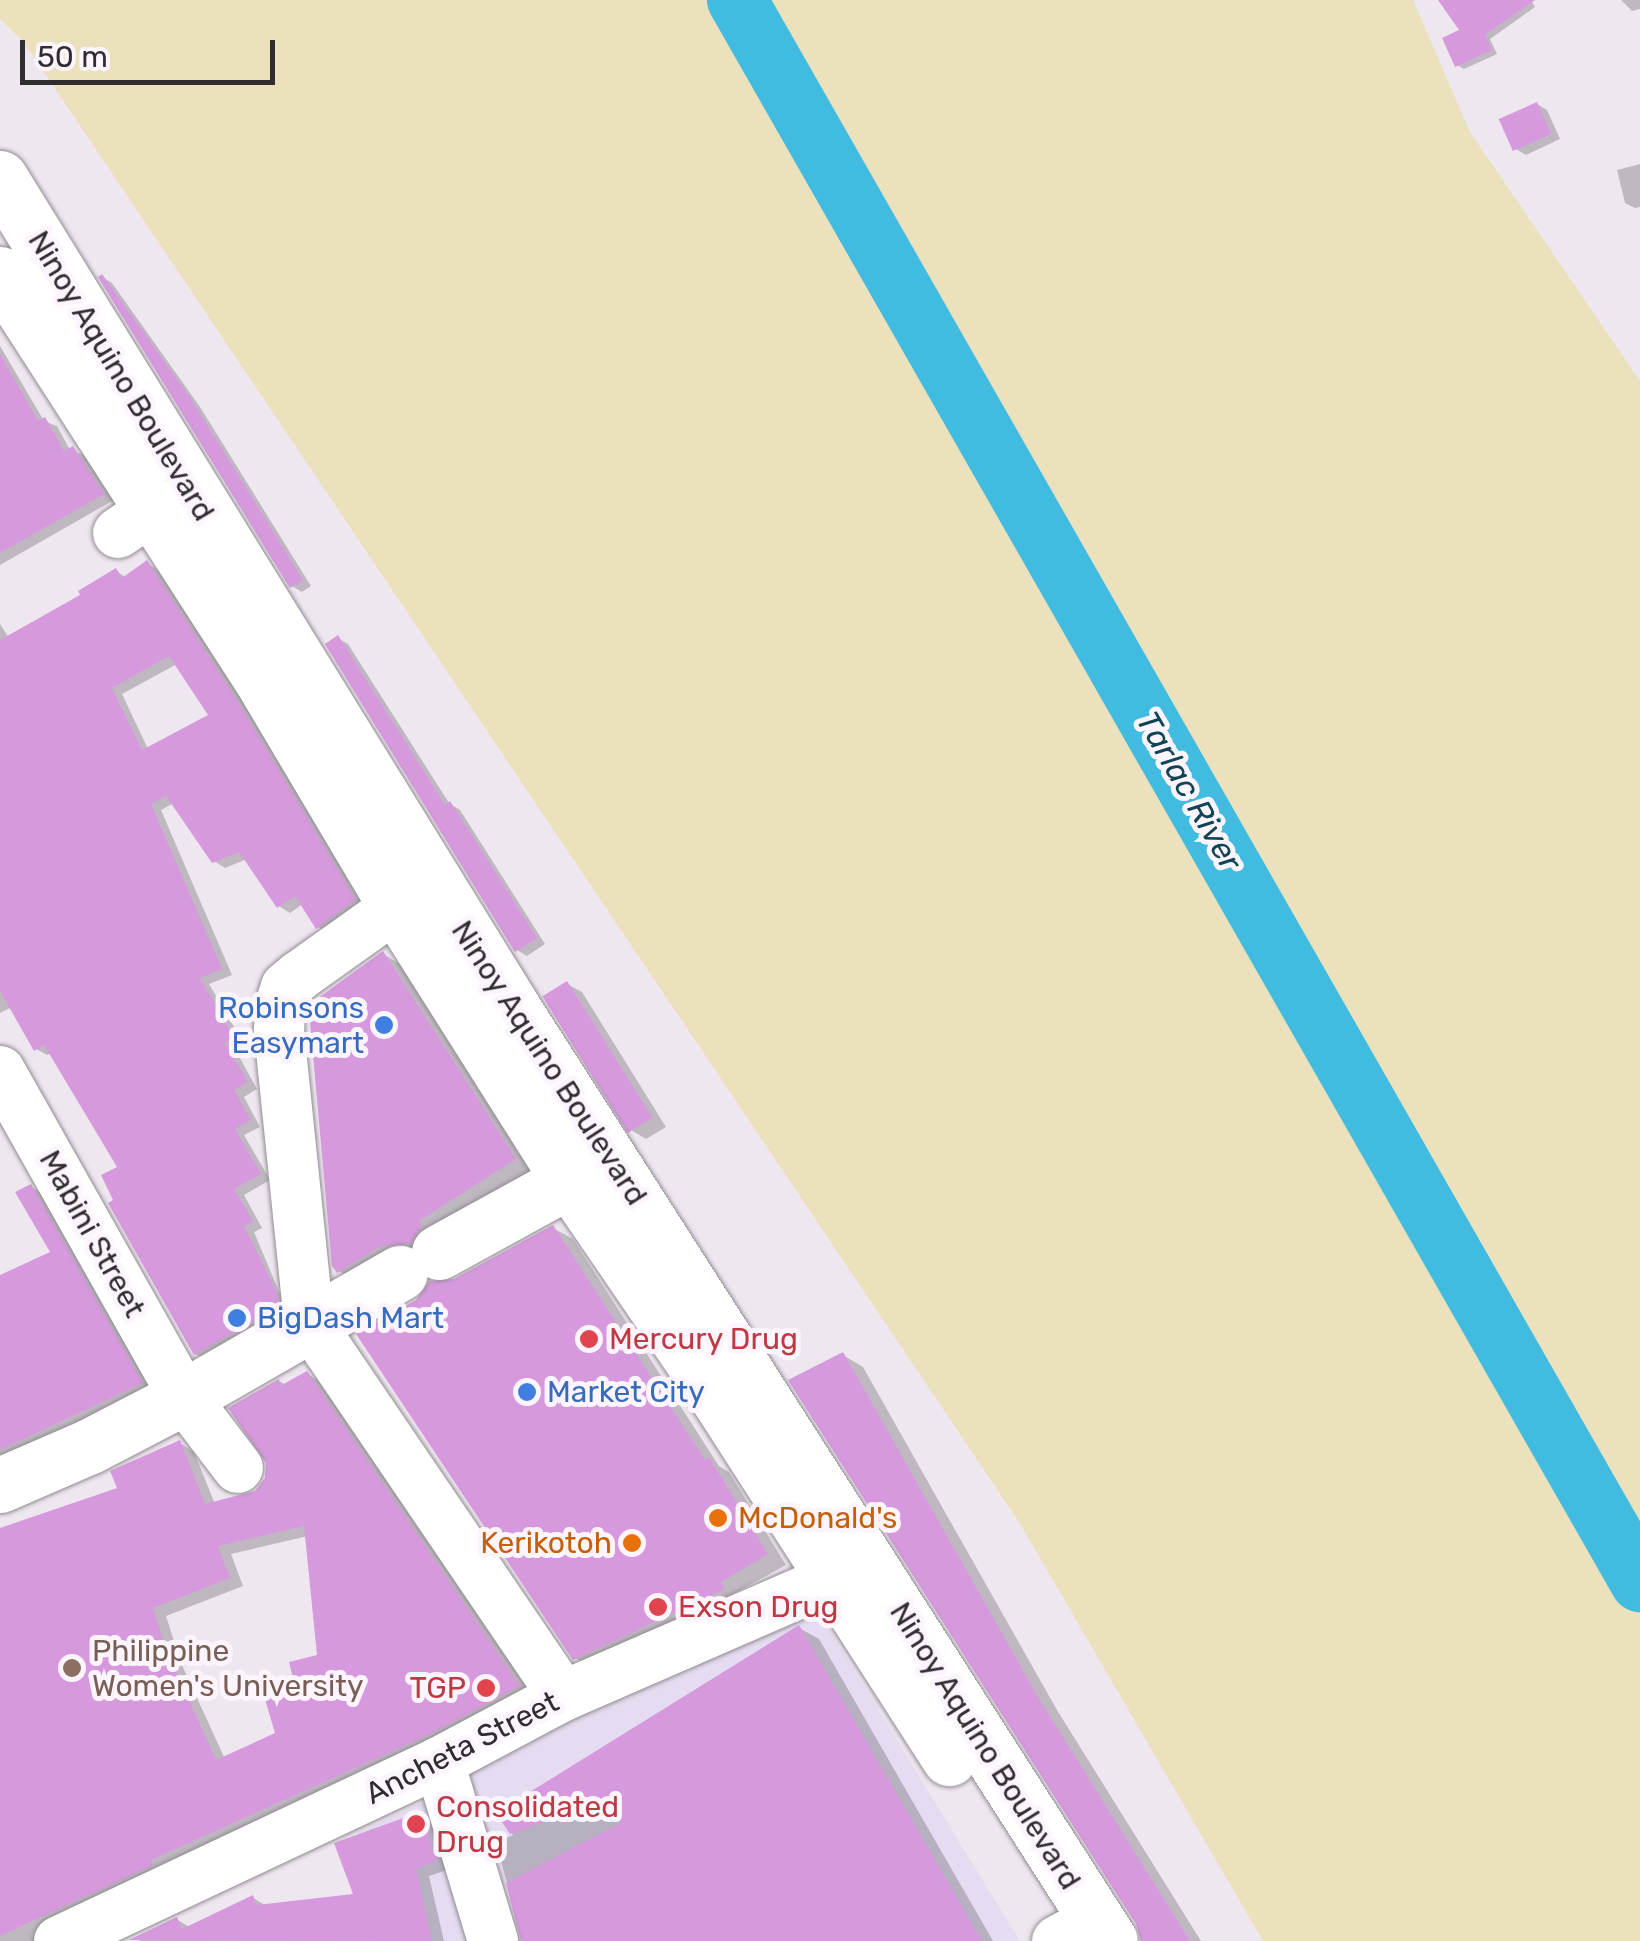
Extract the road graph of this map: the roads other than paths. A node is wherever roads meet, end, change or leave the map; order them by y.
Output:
1 (0, 178) edge
2 (0, 274) edge
3 (414, 893) junction
4 (0, 1071) edge
5 (590, 1169) junction
6 (310, 1322) junction
7 (184, 1397) junction
8 (238, 1468) dead end
9 (0, 1485) edge
10 (850, 1572) junction
11 (564, 1696) junction
12 (440, 1762) junction
13 (1078, 1936) edge
14 (59, 1941) edge
15 (494, 1941) edge

1 - 3 main road, Ninoy Aquino Boulevard
2 - 3 main road, Ninoy Aquino Boulevard
3 - 5 main road, Ninoy Aquino Boulevard
3 - 6 street
4 - 7 street, Mabini Street
5 - 6 main road
5 - 10 main road, Ninoy Aquino Boulevard
6 - 7 main road
6 - 11 street
7 - 8 street, Mabini Street
7 - 9 main road
10 - 11 street, Ancheta Street
10 - 13 main road, Ninoy Aquino Boulevard
11 - 12 street, Ancheta Street
12 - 14 street, Ancheta Street
12 - 15 street

